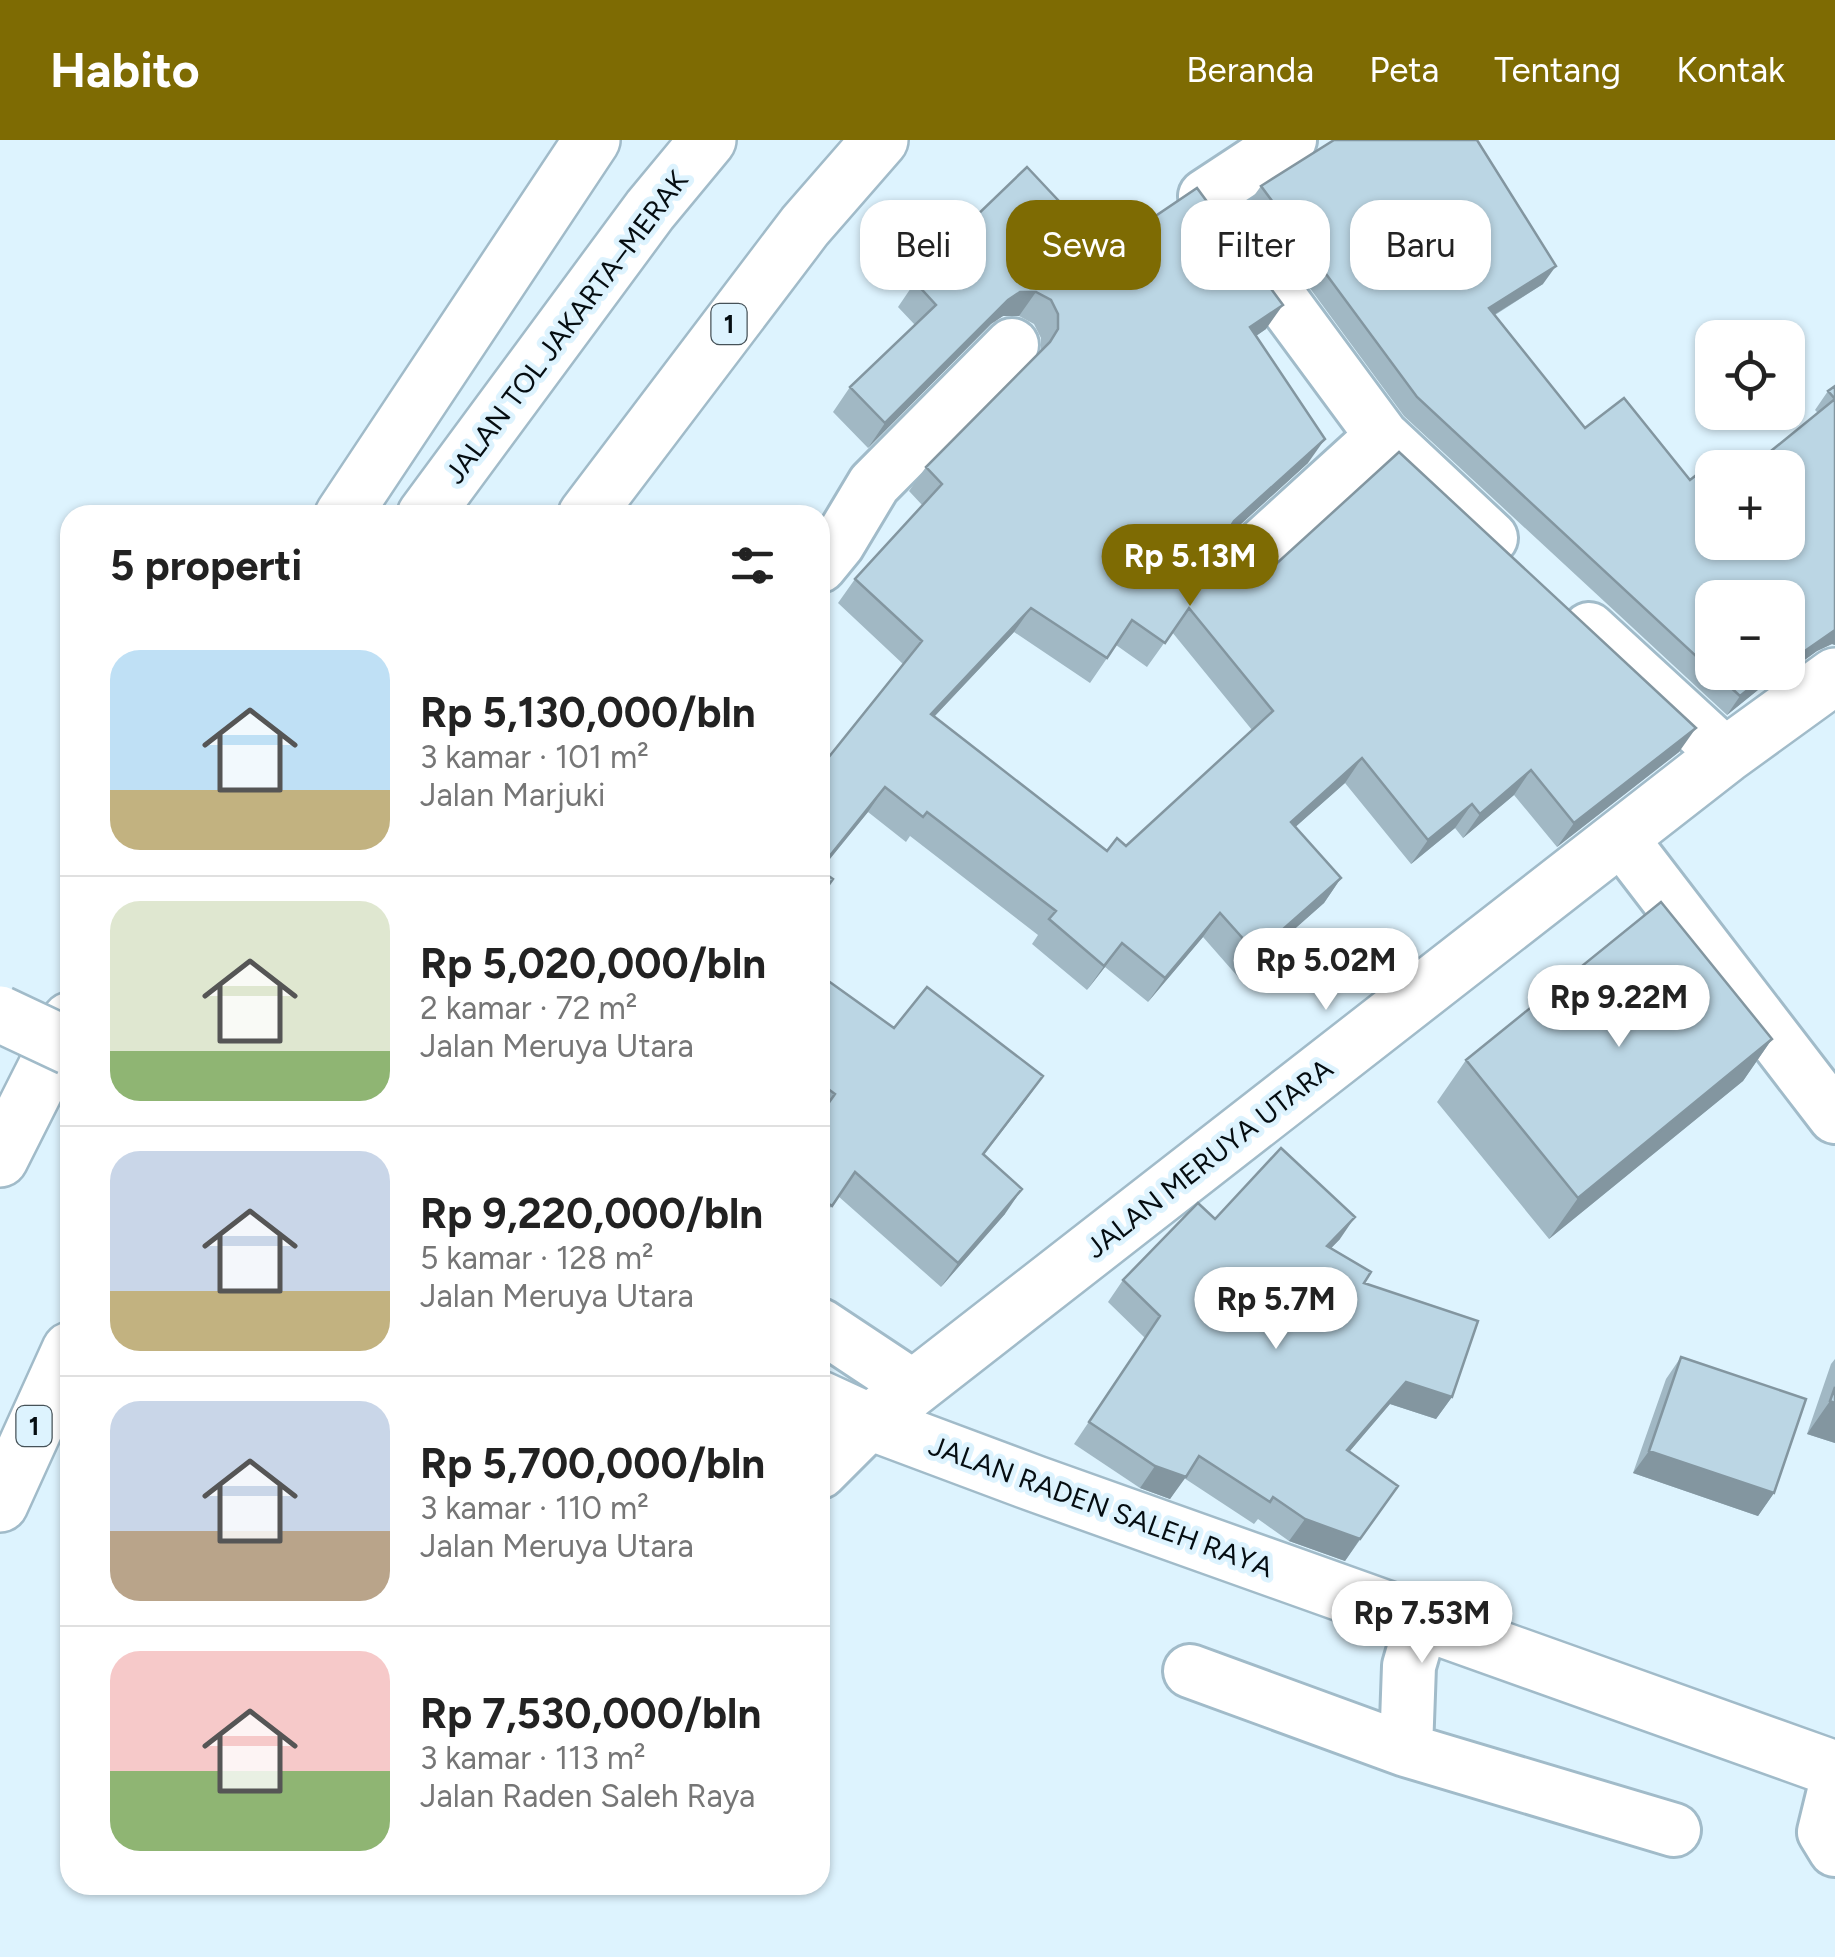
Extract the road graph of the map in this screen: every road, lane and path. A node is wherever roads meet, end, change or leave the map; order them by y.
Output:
1 (592, 140) edge
2 (708, 140) edge
3 (880, 140) edge
4 (1290, 140) edge
5 (1012, 345) dead end
6 (1382, 436) junction
7 (350, 505) edge
8 (431, 505) edge
9 (594, 505) edge
10 (830, 554) edge
11 (1238, 567) edge
12 (1835, 676) edge
13 (1726, 754) junction
14 (1621, 838) junction
15 (0, 1014) edge
16 (60, 1040) edge
17 (60, 1042) edge
18 (1835, 1117) edge
19 (0, 1159) edge
20 (830, 1332) edge
21 (60, 1372) edge
22 (915, 1388) junction
23 (830, 1404) edge
24 (870, 1422) junction
25 (830, 1462) edge
26 (0, 1504) edge
27 (1422, 1621) junction
28 (1190, 1671) dead end
29 (1406, 1750) junction
30 (1835, 1769) edge
31 (1835, 1786) edge
32 (1674, 1830) dead end
33 (1835, 1850) edge

1 - 7 main road
2 - 8 main road, JALAN TOL JAKARTA–MERAK
3 - 9 main road, 1
4 - 6 street
5 - 10 street
6 - 11 street
6 - 13 street
12 - 13 main road, JALAN MERUYA UTARA
13 - 14 main road, JALAN MERUYA UTARA
14 - 18 street
14 - 22 main road, JALAN MERUYA UTARA
15 - 17 main road, bridge
16 - 19 main road
20 - 22 street
21 - 26 main road, 1
22 - 24 main road, JALAN MERUYA UTARA
23 - 24 main road, JALAN RADEN SALEH RAYA
24 - 25 street
24 - 27 main road, JALAN RADEN SALEH RAYA
27 - 29 street
27 - 30 main road, JALAN RADEN SALEH RAYA
28 - 29 street
29 - 32 street
31 - 33 street

